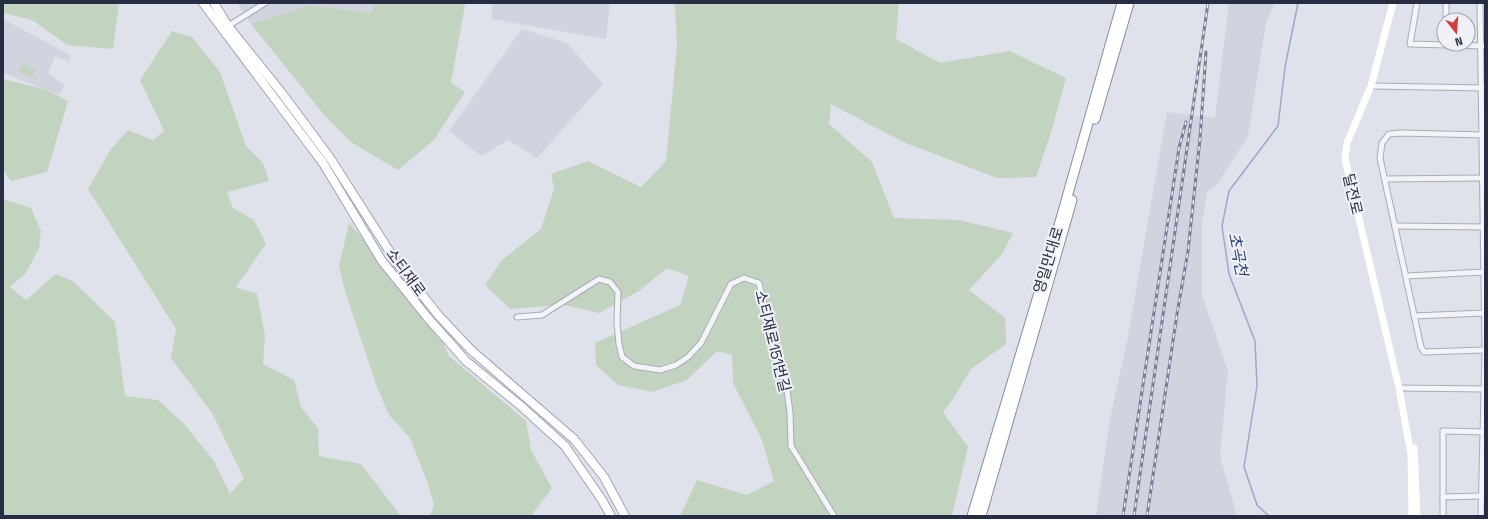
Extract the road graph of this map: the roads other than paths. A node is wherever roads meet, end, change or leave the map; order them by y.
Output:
1 (203, 3) edge
2 (214, 3) edge
3 (1122, 3) edge
4 (1129, 3) edge
5 (1394, 3) edge
6 (1417, 3) edge
7 (1480, 3) edge
8 (262, 4) edge
9 (228, 26) junction
10 (1436, 44) edge
11 (1482, 46) edge
12 (1370, 86) junction
13 (1483, 88) edge
14 (1483, 135) edge
15 (1482, 178) junction
16 (1385, 179) junction
17 (1395, 226) junction
18 (1484, 227) edge
19 (1484, 272) junction
20 (1406, 276) junction
21 (1484, 313) edge
22 (1414, 316) junction
23 (517, 318) dead end
24 (1485, 350) edge
25 (1399, 388) junction
26 (1485, 390) edge
27 (1484, 432) edge
28 (1481, 496) junction
29 (1443, 497) junction
30 (610, 516) edge
31 (625, 516) edge
32 (834, 516) edge
33 (972, 516) edge
34 (981, 516) edge
35 (1412, 516) edge
36 (1417, 516) edge
37 (1443, 516) edge
38 (1481, 516) edge

1 - 30 main road, 소티재로
2 - 9 main road, 소티재로
3 - 33 highway, 영일만대로
4 - 34 highway, 영일만대로
5 - 12 street, 달전로
6 - 10 street
7 - 11 street
8 - 9 street
9 - 31 main road, 소티재로
11 - 13 street
12 - 13 street
12 - 25 street, 달전로
13 - 14 street
14 - 15 street
14 - 16 street
15 - 16 street
15 - 18 street
16 - 17 street
17 - 18 street
17 - 20 street
18 - 19 street
19 - 20 street
19 - 21 street
20 - 22 street
21 - 22 street
21 - 24 street
22 - 24 street
23 - 32 street, 소티재로151번길
24 - 26 street
25 - 26 street
25 - 35 street, 달전로
25 - 36 street, 달전로
26 - 27 street
27 - 28 street
27 - 29 street
28 - 29 street
28 - 38 street
29 - 37 street

